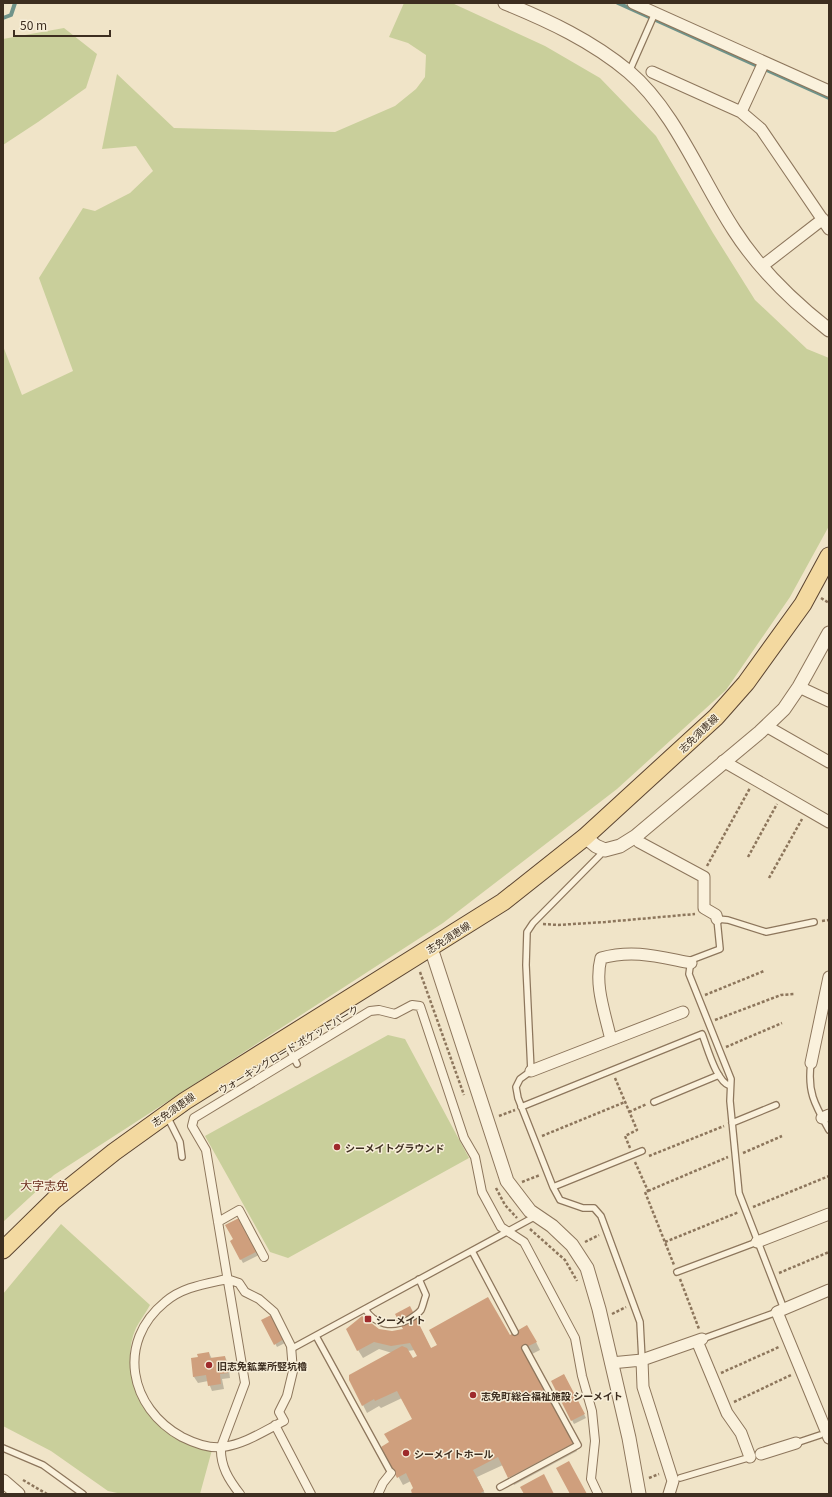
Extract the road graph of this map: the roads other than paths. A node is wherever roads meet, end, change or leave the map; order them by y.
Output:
1 (505, 3) edge
2 (633, 3) edge
3 (655, 13) junction
4 (764, 62) junction
5 (629, 72) junction
6 (652, 72) dead end
7 (829, 91) edge
8 (741, 112) junction
9 (823, 219) junction
10 (829, 229) edge
11 (761, 268) junction
12 (829, 330) edge
13 (829, 556) edge
14 (829, 633) edge
15 (799, 687) junction
16 (829, 701) edge
17 (766, 726) junction
18 (724, 761) junction
19 (829, 762) edge
20 (828, 820) edge
21 (636, 836) junction
22 (586, 837) junction
23 (605, 850) junction
24 (714, 915) junction
25 (814, 922) dead end
26 (431, 948) junction
27 (691, 963) junction
28 (829, 977) edge
29 (683, 1012) dead end
30 (284, 1039) junction
31 (611, 1040) junction
32 (811, 1063) joint
33 (297, 1064) dead end
34 (531, 1071) junction
35 (719, 1075) junction
36 (730, 1086) junction
37 (654, 1102) road end
38 (776, 1105) dead end
39 (521, 1107) junction
40 (166, 1114) junction
41 (826, 1117) edge
42 (732, 1123) junction
43 (829, 1130) edge
44 (642, 1151) dead end
45 (182, 1158) dead end
46 (553, 1187) junction
47 (829, 1214) edge
48 (536, 1216) junction
49 (218, 1222) junction
50 (508, 1231) junction
51 (757, 1242) junction
52 (3, 1250) edge
53 (472, 1251) junction
54 (264, 1257) dead end
55 (677, 1272) road end
56 (227, 1279) junction
57 (419, 1280) junction
58 (829, 1290) edge
59 (365, 1309) junction
60 (780, 1310) junction
61 (516, 1332) dead end
62 (316, 1336) junction
63 (700, 1340) junction
64 (524, 1348) dead end
65 (291, 1349) junction
66 (642, 1360) junction
67 (612, 1363) junction
68 (275, 1425) junction
69 (825, 1436) edge
70 (796, 1443) joint
71 (221, 1447) junction
72 (3, 1448) edge
73 (756, 1456) junction
74 (391, 1473) joint
75 (676, 1480) junction
76 (3, 1481) edge
77 (500, 1487) dead end
78 (18, 1494) edge
79 (83, 1494) edge
80 (240, 1494) edge
81 (311, 1494) edge
82 (378, 1494) edge
83 (598, 1494) edge
84 (639, 1494) edge
85 (669, 1494) edge

1 - 5 street
2 - 3 street
3 - 4 street
3 - 5 lane
4 - 7 street
4 - 8 street
5 - 11 street
6 - 8 street
8 - 9 street
9 - 10 street
9 - 11 street
11 - 12 street
13 - 22 main road, 志免須恵線
14 - 15 street
15 - 16 street
15 - 17 street
17 - 18 street
17 - 19 street
18 - 20 street
18 - 21 street
21 - 23 street
21 - 24 street
22 - 23 street
22 - 26 main road, 志免須恵線
23 - 34 lane
24 - 25 lane
24 - 27 lane
26 - 30 main road, 志免須恵線
26 - 48 street
27 - 31 street
27 - 36 lane
28 - 32 street
29 - 31 street
30 - 33 lane
30 - 40 main road, 志免須恵線
31 - 34 street
32 - 41 lane
34 - 39 lane
35 - 36 lane
35 - 37 lane
35 - 39 lane
36 - 42 lane
38 - 42 lane
39 - 46 lane
40 - 45 lane
40 - 52 main road, 志免須恵線
41 - 43 lane
42 - 51 lane
44 - 46 lane
46 - 66 lane
47 - 51 street
48 - 50 lane
48 - 67 street
49 - 50 street, ウォーキングロード ポケットパーク
49 - 54 street
49 - 56 street, ウォーキングロード ポケットパーク
50 - 53 lane
50 - 83 street, ウォーキングロード ポケットパーク
51 - 55 lane
51 - 60 lane
53 - 57 lane
53 - 61 lane
56 - 65 street
56 - 71 street, ウォーキングロード ポケットパーク
56 - 71 street
57 - 59 lane
57 - 59 lane
58 - 60 street
59 - 62 lane
60 - 63 lane
60 - 69 street
62 - 65 lane
62 - 74 lane
63 - 66 street
63 - 73 street
64 - 77 lane
65 - 68 street
66 - 67 street
66 - 75 street
67 - 84 street
68 - 71 street
68 - 81 street
69 - 70 lane
70 - 73 street
71 - 80 street, ウォーキングロード ポケットパーク
72 - 79 lane
73 - 75 lane
74 - 82 street
75 - 85 street
76 - 78 street

